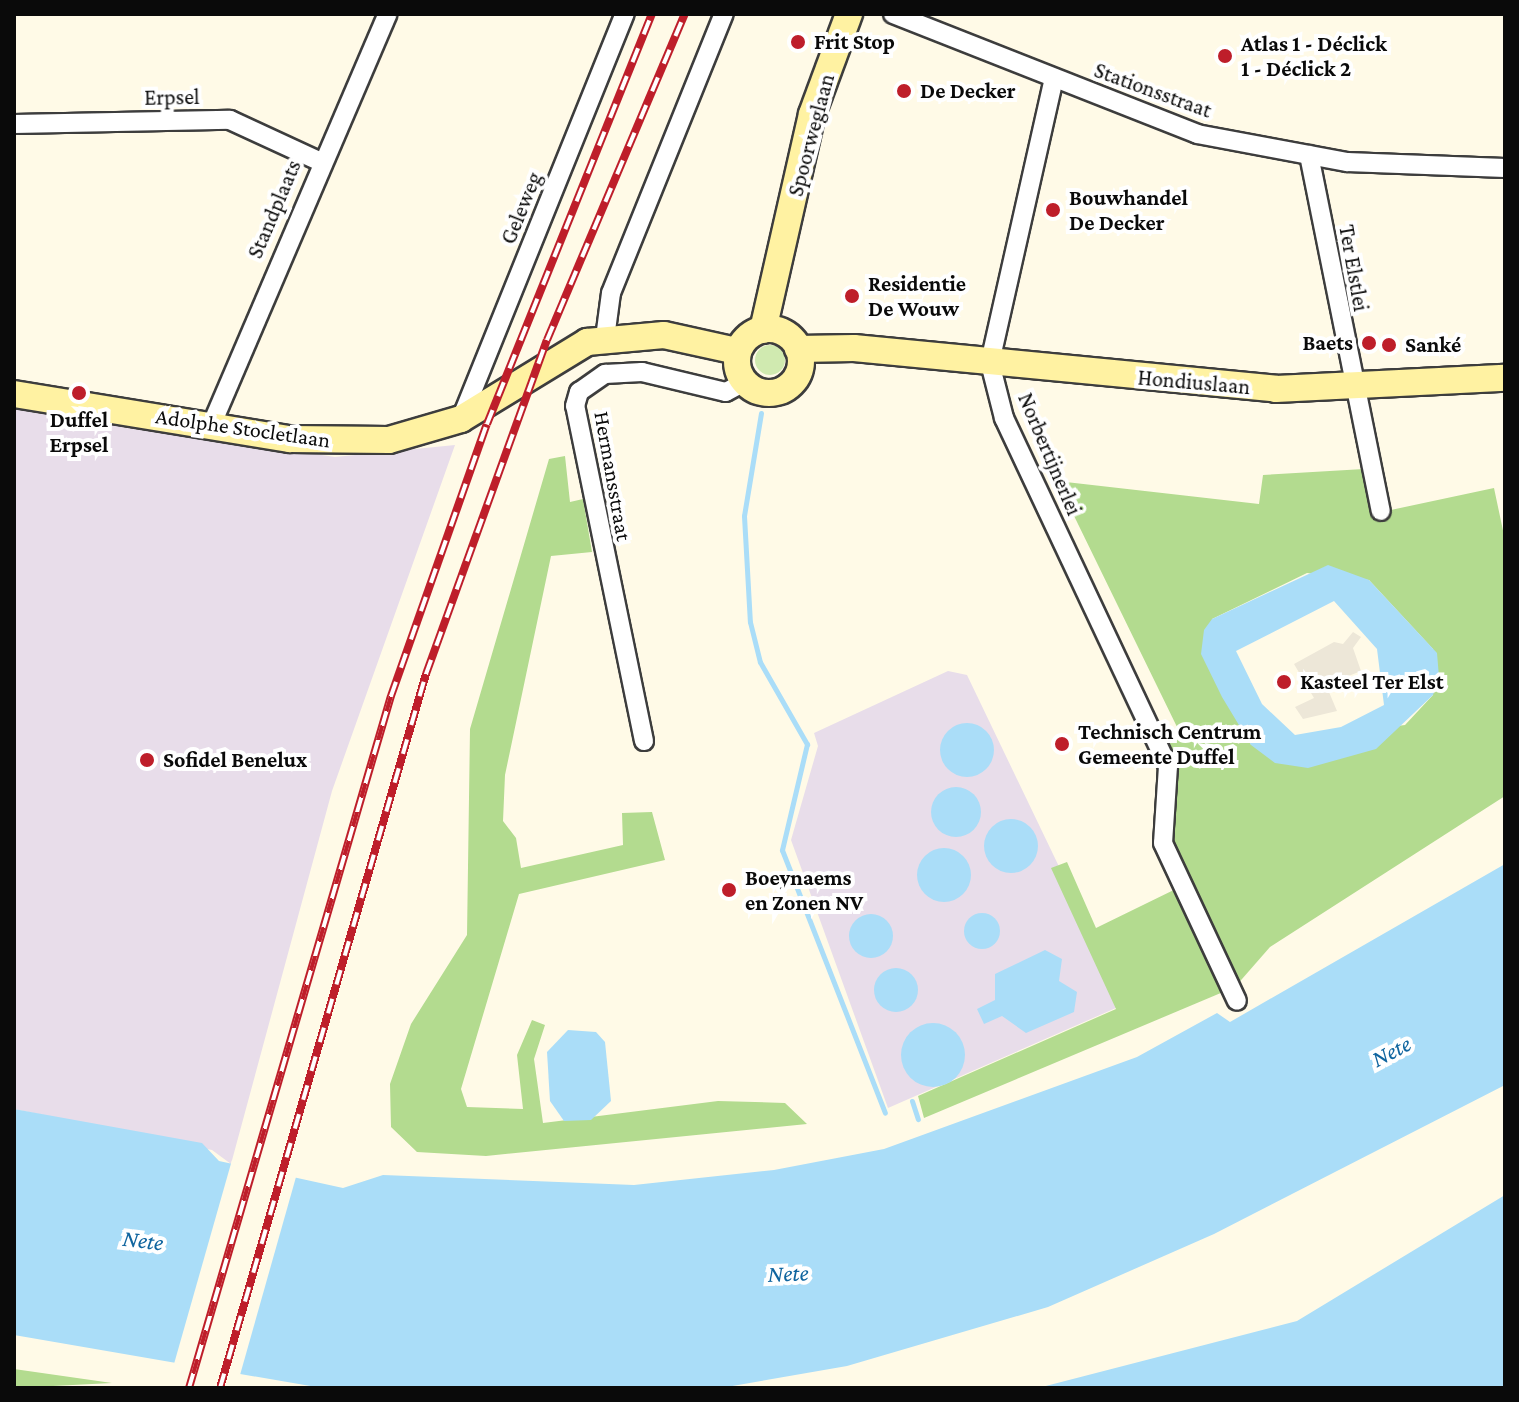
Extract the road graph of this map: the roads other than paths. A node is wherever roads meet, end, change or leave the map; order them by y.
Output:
1 (388, 14) edge
2 (625, 14) edge
3 (724, 14) edge
4 (849, 14) edge
5 (893, 14) edge
6 (1054, 78) junction
7 (14, 124) edge
8 (1309, 155) junction
9 (321, 162) junction
10 (1505, 168) edge
11 (605, 338) junction
12 (786, 345) junction
13 (737, 351) junction
14 (990, 363) junction
15 (1505, 378) edge
16 (744, 382) junction
17 (1353, 389) junction
18 (14, 394) edge
19 (461, 419) junction
20 (211, 426) junction
21 (1381, 511) dead end
22 (644, 741) dead end
23 (1237, 1001) dead end

1 - 9 street, Standplaats
2 - 19 street, Geleweg
3 - 11 street
4 - 12 street, Spoorweglaan
5 - 6 street, Stationsstraat
6 - 8 street, Stationsstraat
6 - 14 street, Norbertijnerlei
7 - 9 street, Erpsel
8 - 10 street, Stationsstraat
8 - 17 street, Ter Elstlei
9 - 20 street, Standplaats
11 - 13 street
11 - 19 street, Adolphe Stocletlaan
12 - 13 street, Hondiuslaan
12 - 14 street, Hondiuslaan
12 - 16 street, Hondiuslaan
13 - 16 street
14 - 17 street, Hondiuslaan
14 - 23 street, Norbertijnerlei
15 - 17 street, Hondiuslaan
16 - 22 street, Hermansstraat
17 - 21 street, Ter Elstlei
18 - 20 street, Adolphe Stocletlaan
19 - 20 street, Adolphe Stocletlaan

